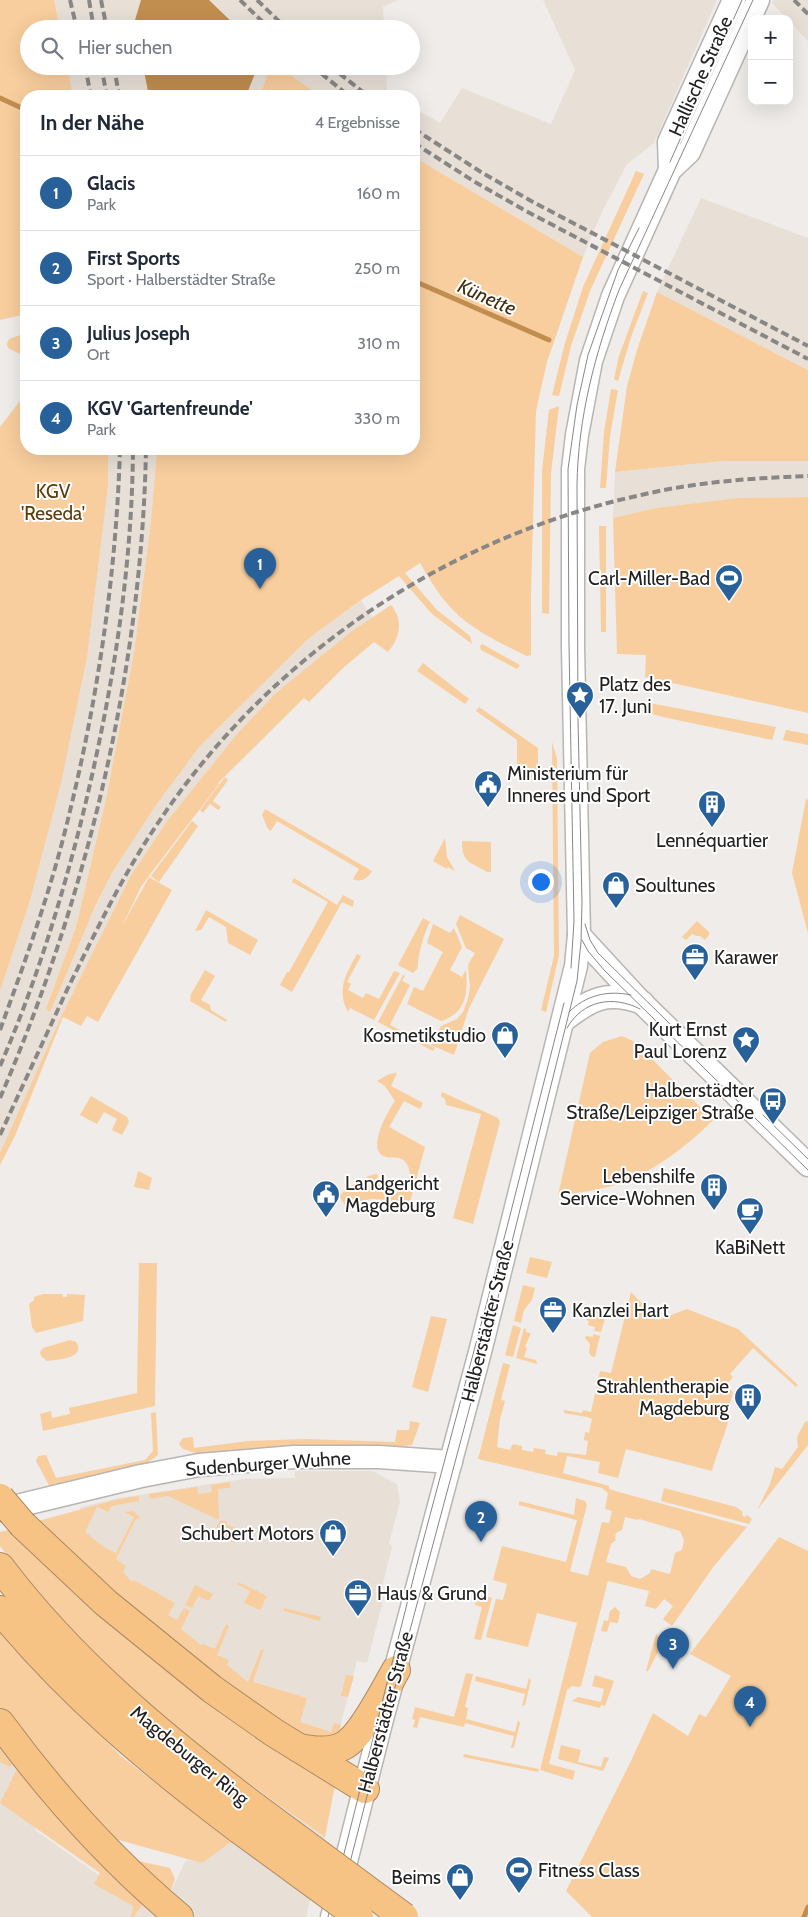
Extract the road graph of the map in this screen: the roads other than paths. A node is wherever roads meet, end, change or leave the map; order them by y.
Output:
1 (734, 0) edge
2 (758, 0) edge
3 (670, 170) junction
4 (579, 935) junction
5 (643, 1003) junction
6 (563, 1021) junction
7 (808, 1165) edge
8 (451, 1462) junction
9 (0, 1498) edge
10 (0, 1510) edge
11 (0, 1567) edge
12 (0, 1610) edge
13 (396, 1670) junction
14 (0, 1723) edge
15 (298, 1748) junction
16 (365, 1789) junction
17 (179, 1917) edge
18 (332, 1917) edge
19 (359, 1917) edge
20 (404, 1917) edge

1 - 3 main road, Hallische Straße
2 - 3 main road, Hallische Straße
3 - 4 main road, Halberstädter Straße
4 - 5 main road
4 - 6 main road, Halberstädter Straße
5 - 6 main road
5 - 7 main road
6 - 8 main road, Halberstädter Straße
8 - 10 main road, Sudenburger Wuhne
8 - 13 main road, Halberstädter Straße
9 - 15 highway, bridge
11 - 20 highway, Magdeburger Ring, bridge
12 - 19 highway, Magdeburger Ring, bridge
13 - 15 highway
13 - 16 main road, Halberstädter Straße
14 - 17 highway
15 - 16 highway
16 - 18 main road, Halberstädter Straße

